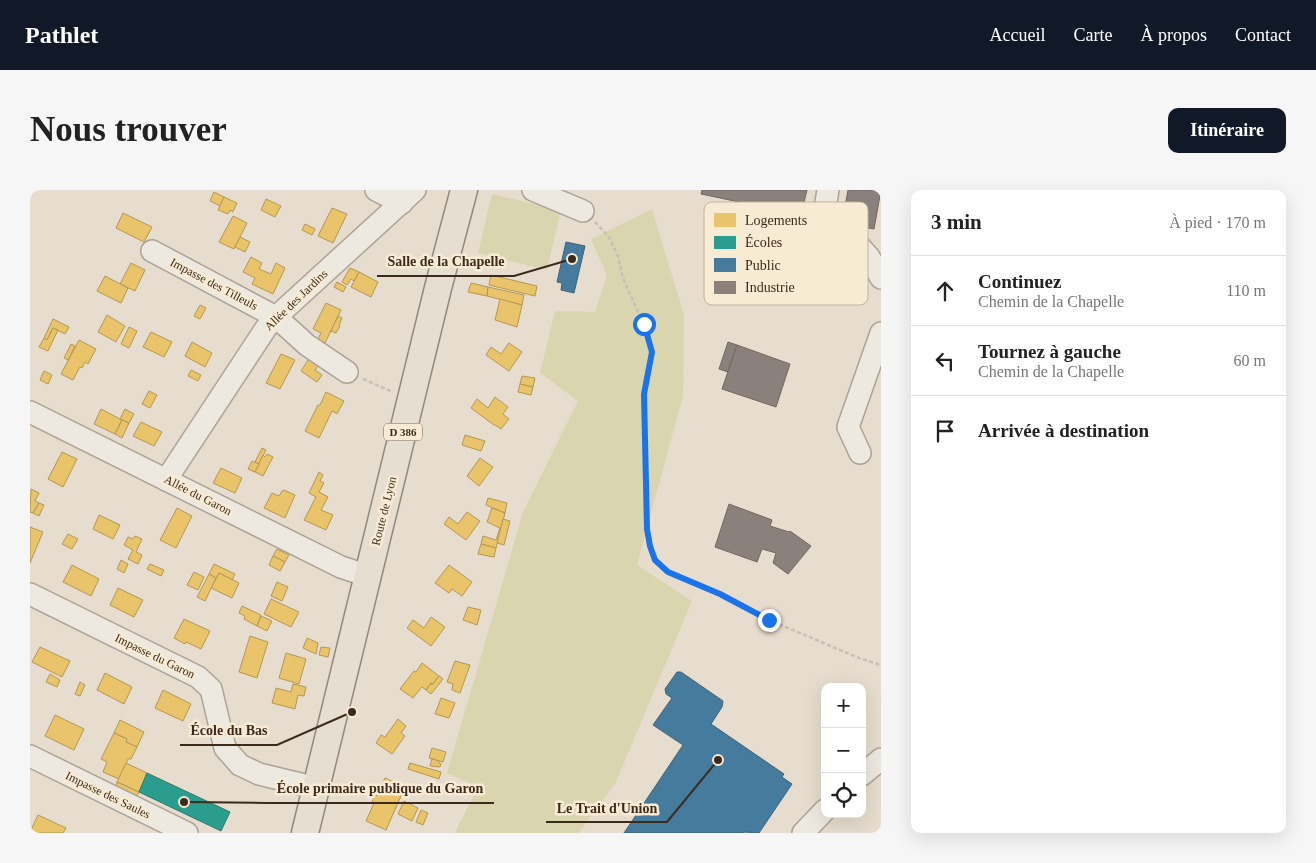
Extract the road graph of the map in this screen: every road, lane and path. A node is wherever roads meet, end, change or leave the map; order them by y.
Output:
1 (376, 190) edge
2 (464, 190) edge
3 (533, 190) edge
4 (409, 197) edge
5 (583, 211) dead end
6 (601, 228) dead end
7 (152, 251) dead end
8 (868, 256) edge
9 (881, 278) edge
10 (276, 317) junction
11 (881, 333) edge
12 (347, 372) joint
13 (394, 393) dead end
14 (30, 412) edge
15 (860, 453) dead end
16 (166, 480) junction
17 (368, 576) junction
18 (30, 594) edge
19 (881, 665) edge
20 (30, 756) edge
21 (881, 759) edge
22 (864, 773) edge
23 (317, 788) junction
24 (821, 814) edge
25 (187, 833) edge
26 (305, 833) edge
27 (803, 833) edge

1 - 4 street
2 - 17 main road, Route de Lyon / D 386
3 - 5 street
4 - 10 street, Allée des Jardins
6 - 19 path
7 - 10 street, Impasse des Tilleuls
8 - 9 street
10 - 12 street, Impasse des Tilleuls
10 - 16 street, Allée des Jardins
11 - 15 street
12 - 13 path
14 - 16 street, Allée du Garon
16 - 17 street, Allée du Garon
17 - 23 main road, Route de Lyon / D 386
18 - 23 street, Impasse du Garon
20 - 25 street, Impasse des Saules
21 - 22 street
23 - 26 main road, Route de Lyon / D 386
24 - 27 street

